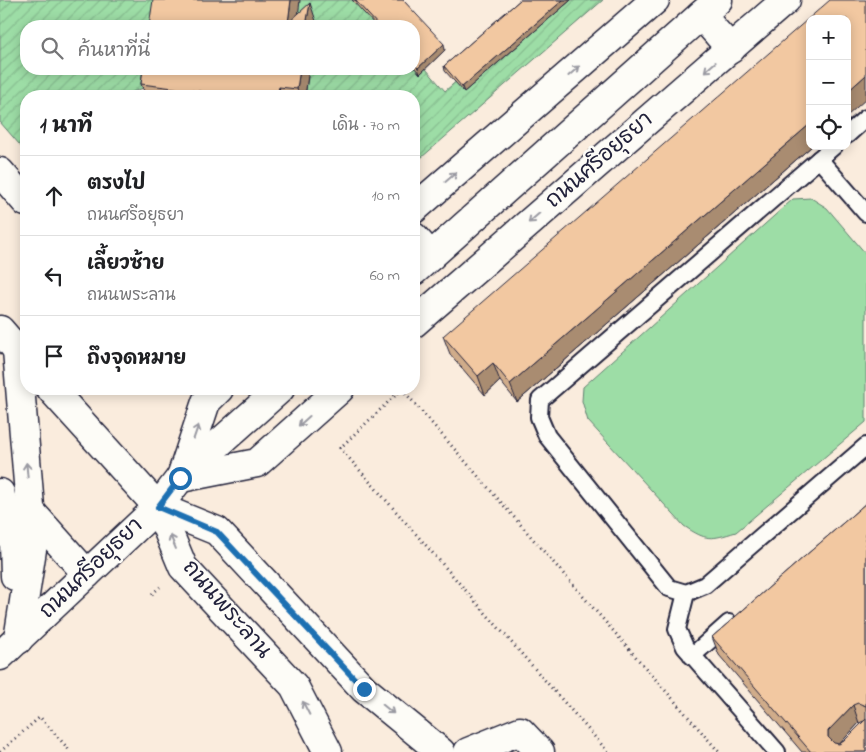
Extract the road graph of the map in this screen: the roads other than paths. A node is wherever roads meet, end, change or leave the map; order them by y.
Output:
1 (655, 0) edge
2 (786, 0) edge
3 (709, 7) edge
4 (731, 48) junction
5 (866, 118) edge
6 (851, 131) edge
7 (829, 150) edge
8 (819, 159) junction
9 (420, 204) edge
10 (866, 212) edge
11 (420, 253) edge
12 (420, 318) edge
13 (14, 347) edge
14 (57, 395) edge
15 (205, 395) edge
16 (207, 395) edge
17 (273, 395) edge
18 (333, 395) edge
19 (231, 432) junction
20 (866, 446) edge
21 (257, 463) junction
22 (0, 478) edge
23 (180, 478) junction
24 (0, 493) edge
25 (158, 507) junction
26 (30, 510) junction
27 (87, 574) junction
28 (686, 592) junction
29 (743, 611) edge
30 (9, 648) edge
31 (692, 656) junction
32 (328, 752) edge
33 (442, 752) edge
34 (468, 752) edge
35 (540, 752) edge
36 (778, 752) edge

9 -> 1 main road
2 - 4 main road, ถนนศรีอยุธยา
3 - 4 main road
3 - 11 main road, ถนนศรีอยุธยา
4 -> 12 main road, ถนนศรีอยุธยา
5 - 6 lane
7 - 8 lane
8 - 10 lane
8 - 28 lane
26 -> 13 main road
14 - 25 main road
23 -> 15 main road, ถนนศรีอยุธยา
16 - 19 main road
17 - 19 main road, ถนนศรีอยุธยา
18 -> 21 main road
19 - 21 main road
19 - 23 main road, ถนนศรีอยุธยา
20 - 28 lane
21 - 23 main road
22 - 26 main road
23 - 25 main road, ถนนศรีอยุธยา
24 - 30 main road
25 - 27 main road, ถนนศรีอยุธยา
32 -> 25 main road, ถนนพระลาน
25 -> 33 main road, ถนนพระลาน
26 - 27 main road
26 - 30 main road
27 - 30 main road, ถนนศรีอยุธยา
28 - 31 lane
29 - 31 lane
31 - 36 lane
34 - 35 main road

